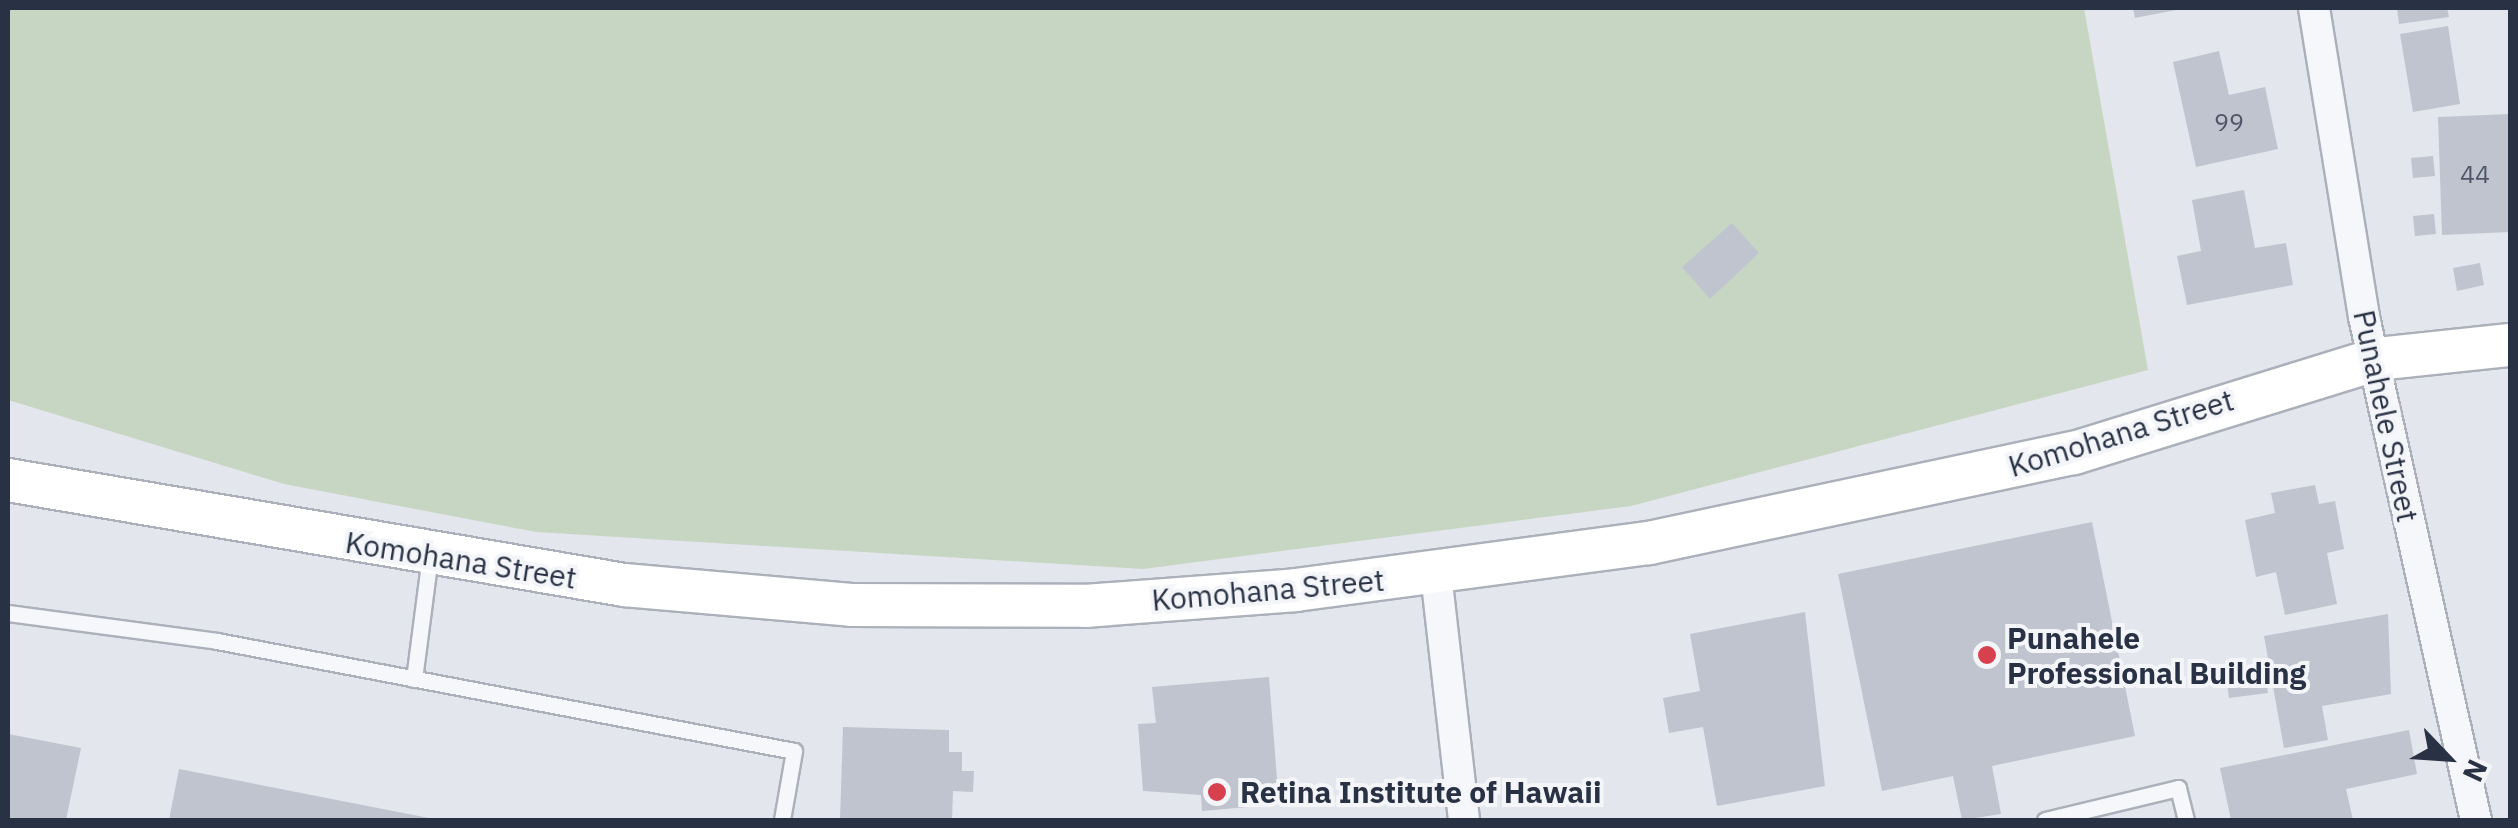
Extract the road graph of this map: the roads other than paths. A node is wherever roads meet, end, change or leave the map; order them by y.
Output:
1 (2314, 8) edge
2 (2510, 345) edge
3 (2378, 359) junction
4 (8, 480) edge
5 (430, 556) junction
6 (1436, 574) junction
7 (8, 614) edge
8 (414, 679) junction
9 (782, 820) edge
10 (1464, 820) edge
11 (2045, 820) edge
12 (2186, 820) edge
13 (2476, 820) edge

1 - 3 street, Punahele Street
2 - 3 main road, Komohana Street
3 - 6 main road, Komohana Street
3 - 13 street, Punahele Street
4 - 5 main road, Komohana Street
5 - 6 main road, Komohana Street
5 - 8 lane
6 - 10 street
7 - 8 lane
8 - 9 lane
11 - 12 lane

